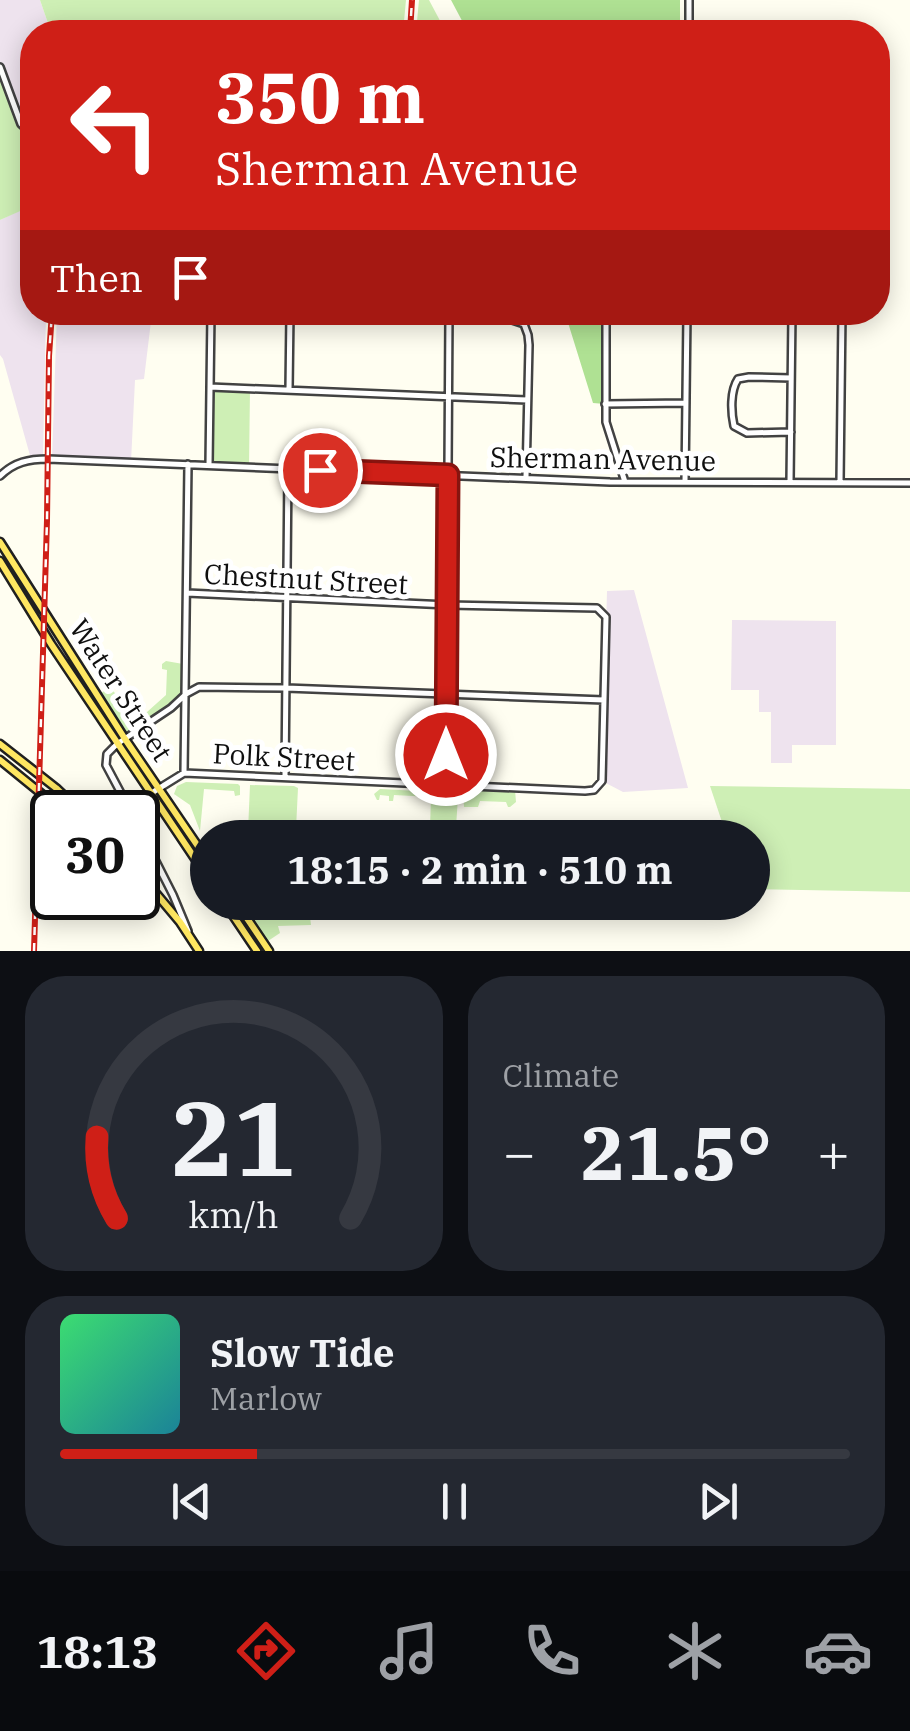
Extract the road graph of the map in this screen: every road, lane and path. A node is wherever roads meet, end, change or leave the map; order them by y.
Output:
1 (0, 66) edge
2 (20, 121) edge
3 (212, 325) edge
4 (290, 325) edge
5 (449, 325) edge
6 (524, 325) edge
7 (606, 325) edge
8 (687, 325) edge
9 (792, 325) edge
10 (842, 325) edge
11 (791, 378) junction
12 (210, 387) junction
13 (289, 390) junction
14 (448, 396) junction
15 (526, 400) junction
16 (686, 403) junction
17 (605, 404) junction
18 (791, 432) junction
19 (188, 464) junction
20 (209, 464) junction
21 (288, 469) junction
22 (448, 475) junction
23 (0, 476) edge
24 (526, 478) junction
25 (625, 482) junction
26 (685, 482) junction
27 (790, 482) junction
28 (840, 482) junction
29 (910, 484) edge
30 (0, 542) edge
31 (0, 560) edge
32 (187, 593) junction
33 (287, 597) junction
34 (448, 605) junction
35 (286, 688) junction
36 (186, 694) junction
37 (446, 694) junction
38 (604, 700) junction
39 (125, 739) junction
40 (0, 744) edge
41 (117, 744) junction
42 (0, 760) edge
43 (184, 773) junction
44 (285, 777) junction
45 (446, 785) junction
46 (158, 788) junction
47 (36, 790) edge
48 (56, 790) edge
49 (119, 790) edge
50 (147, 790) edge
51 (155, 790) edge
52 (160, 808) edge
53 (190, 835) edge
54 (190, 852) edge
55 (160, 870) edge
56 (160, 899) edge
57 (236, 920) edge
58 (248, 920) edge
59 (190, 936) junction
60 (198, 951) edge
61 (257, 951) edge
62 (269, 951) edge

1 - 2 street
3 - 12 street
4 - 13 street
5 - 14 street
6 - 15 street
7 - 17 street
8 - 16 street
9 - 11 street
10 - 28 street
11 - 18 street
11 - 18 street
12 - 13 street
12 - 20 street
13 - 14 street
14 - 15 street
14 - 22 street
15 - 24 street
16 - 17 street
16 - 26 street
17 - 25 street
18 - 27 street
19 - 20 street, Sherman Avenue
19 - 23 street, Sherman Avenue
19 - 32 street
20 - 21 street, Sherman Avenue
21 - 22 street, Sherman Avenue
21 - 33 street
22 - 24 street, Sherman Avenue
22 - 34 street
24 - 25 street, Sherman Avenue
25 - 26 street, Sherman Avenue
26 - 27 street, Sherman Avenue
27 - 28 street, Sherman Avenue
28 - 29 street, Sherman Avenue
30 - 39 main road, Water Street
31 - 41 main road, Water Street
32 - 33 street, Chestnut Street
32 - 36 street
33 - 34 street, Chestnut Street
33 - 35 street
34 - 37 street
34 - 38 street, Chestnut Street
35 - 36 street
35 - 37 street
35 - 44 street
36 - 39 street
36 - 43 street
37 - 38 street
37 - 45 street
38 - 45 street, Polk Street
39 - 41 street
39 - 46 main road, Water Street
40 - 48 main road
41 - 49 street
41 - 50 main road, Water Street
42 - 47 main road
43 - 44 street, Polk Street
43 - 46 street, Polk Street
44 - 45 street, Polk Street
46 - 51 street, Polk Street
46 - 53 main road, Water Street
52 - 54 main road, Water Street
55 - 59 street
56 - 59 main road
57 - 61 main road
58 - 62 main road
59 - 60 main road

